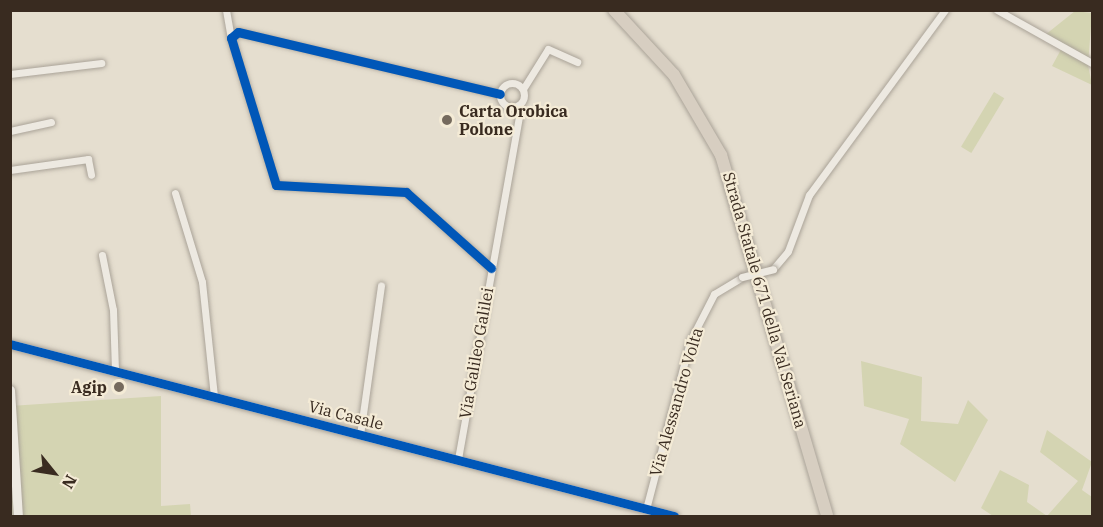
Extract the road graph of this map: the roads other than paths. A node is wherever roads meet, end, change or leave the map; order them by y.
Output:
1 (226, 10) edge
2 (614, 10) edge
3 (945, 10) edge
4 (997, 10) edge
5 (231, 38) junction
6 (577, 62) dead end
7 (101, 63) dead end
8 (1092, 63) edge
9 (10, 74) edge
10 (522, 89) junction
11 (500, 94) junction
12 (516, 107) junction
13 (51, 122) dead end
14 (10, 130) edge
15 (10, 170) edge
16 (91, 176) dead end
17 (175, 193) dead end
18 (102, 255) dead end
19 (491, 268) junction
20 (381, 285) dead end
21 (10, 344) edge
22 (115, 371) junction
23 (10, 390) edge
24 (214, 396) junction
25 (360, 435) junction
26 (458, 459) junction
27 (646, 509) junction
28 (16, 512) edge
29 (674, 516) edge
30 (827, 516) edge

1 - 5 street
2 - 30 highway, Strada Statale 671 della Val Seriana
3 - 27 street, Via Alessandro Volta, bridge
4 - 8 street
5 - 11 street
5 - 19 street
6 - 10 street, Via Galileo Galilei
7 - 9 street
10 - 11 street
10 - 12 street, Via Galileo Galilei
11 - 12 street
12 - 19 street, Via Galileo Galilei
13 - 14 street
15 - 16 street
17 - 24 street
18 - 22 street
19 - 26 street, Via Galileo Galilei
20 - 25 street
21 - 22 street, Via Casale
22 - 24 street, Via Casale
23 - 28 street
24 - 25 street, Via Casale
25 - 26 street, Via Casale
26 - 27 street, Via Casale
27 - 29 street, Via Casale

